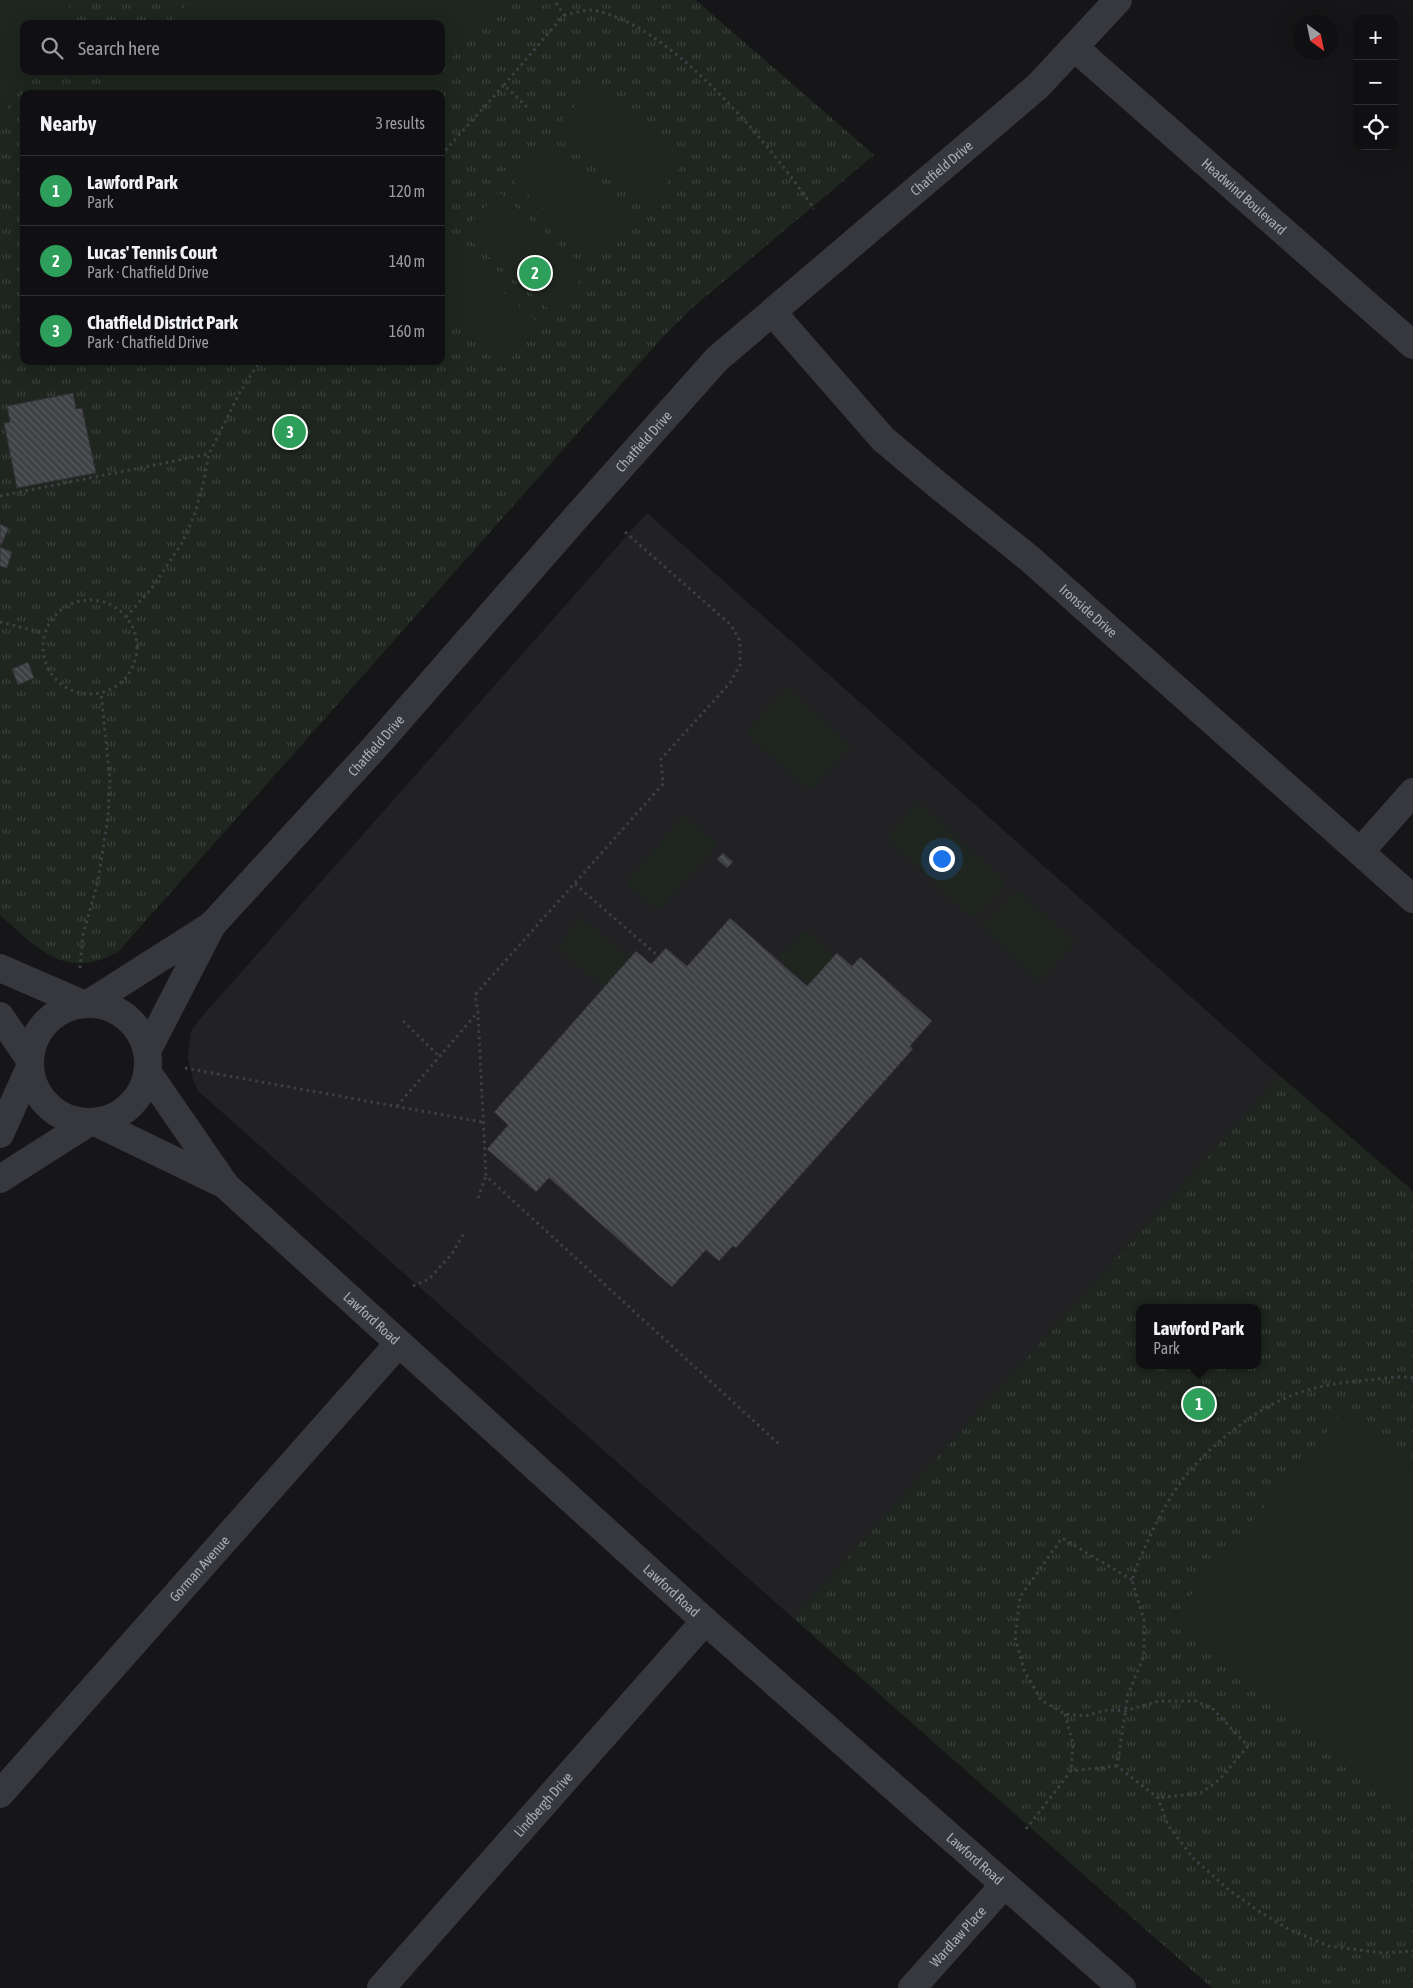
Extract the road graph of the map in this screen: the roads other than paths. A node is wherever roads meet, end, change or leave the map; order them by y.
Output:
1 (1118, 0) edge
2 (1075, 48) junction
3 (773, 313) junction
4 (1413, 345) edge
5 (1413, 792) edge
6 (1360, 852) junction
7 (1413, 899) edge
8 (212, 925) junction
9 (0, 968) edge
10 (85, 1004) junction
11 (0, 1016) edge
12 (148, 1062) junction
13 (30, 1064) junction
14 (91, 1123) junction
15 (0, 1134) edge
16 (0, 1179) edge
17 (226, 1186) junction
18 (399, 1344) junction
19 (705, 1621) junction
20 (0, 1794) edge
21 (1004, 1885) junction
22 (381, 1988) edge
23 (912, 1988) edge
24 (1122, 1988) edge

1 - 2 street, Chatfield Drive
2 - 3 street, Chatfield Drive
2 - 4 street, Headwind Boulevard
3 - 6 street, Ironside Drive
3 - 8 street, Chatfield Drive
5 - 6 street
6 - 7 street, Ironside Drive
8 - 10 street, Chatfield Drive
8 - 12 street, Chatfield Drive
9 - 10 street
10 - 12 street
10 - 13 street
11 - 13 street
12 - 14 street
12 - 17 street, Lawford Road
13 - 14 street
13 - 15 street
14 - 16 street
14 - 17 street, Lawford Road
17 - 18 street, Lawford Road
18 - 19 street, Lawford Road
18 - 20 street, Gorman Avenue
19 - 21 street, Lawford Road
19 - 22 street, Lindbergh Drive
21 - 23 street, Wardlaw Place
21 - 24 street, Lawford Road

